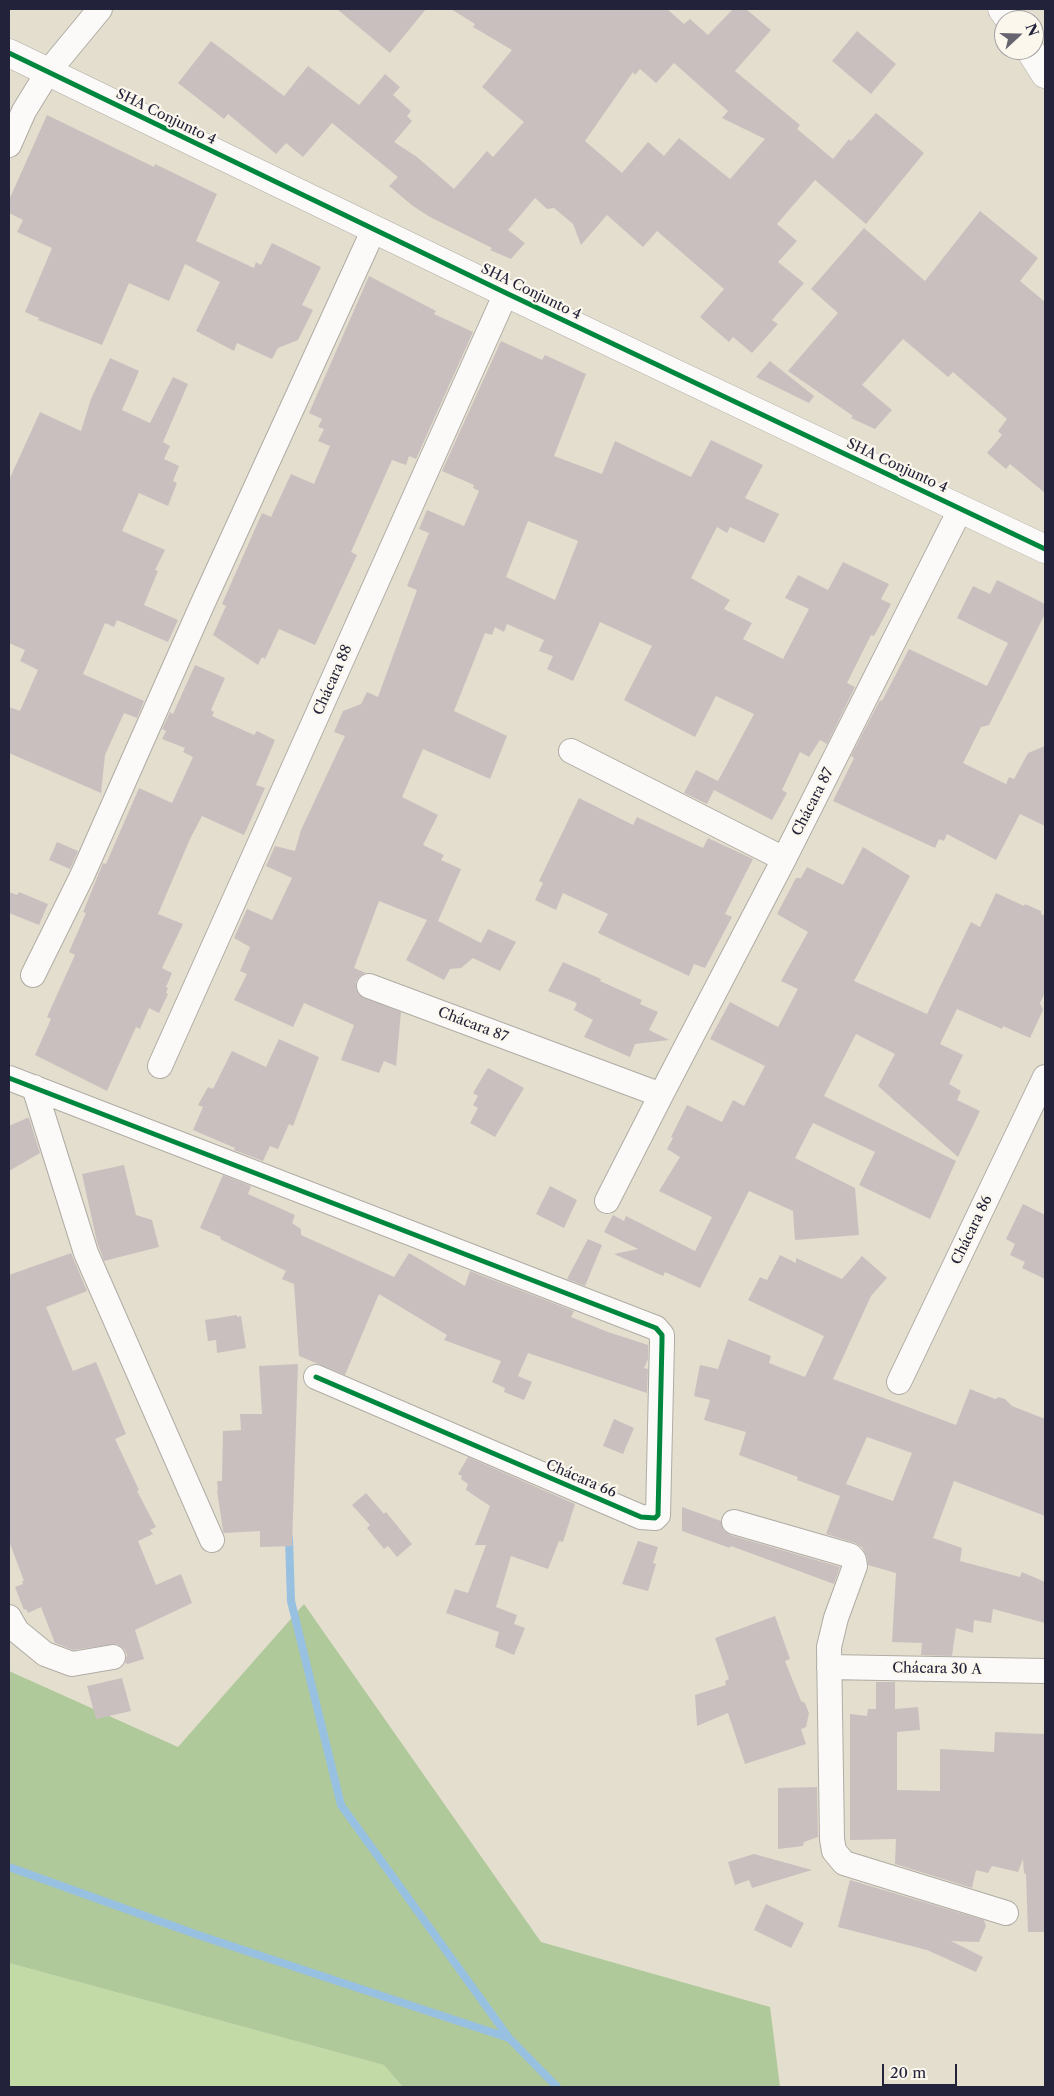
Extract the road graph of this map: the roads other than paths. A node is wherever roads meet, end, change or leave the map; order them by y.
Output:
1 (100, 9) edge
2 (9, 53) edge
3 (1036, 60) edge
4 (48, 72) junction
5 (1045, 74) edge
6 (9, 145) edge
7 (374, 229) junction
8 (506, 293) junction
9 (961, 508) junction
10 (1045, 548) edge
11 (571, 751) dead end
12 (784, 859) junction
13 (33, 975) dead end
14 (369, 986) dead end
15 (160, 1066) dead end
16 (1045, 1077) edge
17 (9, 1078) edge
18 (34, 1087) junction
19 (661, 1095) junction
20 (607, 1201) dead end
21 (316, 1377) dead end
22 (899, 1382) dead end
23 (734, 1522) dead end
24 (212, 1540) dead end
25 (9, 1618) edge
26 (113, 1657) dead end
27 (829, 1667) junction
28 (1045, 1671) edge
29 (1006, 1913) dead end

1 - 4 street
2 - 4 street, SHA Conjunto 4
3 - 5 street
4 - 6 street
4 - 7 street, SHA Conjunto 4
7 - 8 street, SHA Conjunto 4
7 - 13 street
8 - 9 street, SHA Conjunto 4
8 - 15 street, Chácara 88
9 - 10 street, SHA Conjunto 4
9 - 12 street, Chácara 87
11 - 12 street
12 - 19 street, Chácara 87
14 - 19 street, Chácara 87
16 - 22 street, Chácara 86
17 - 18 street
18 - 21 street, Chácara 66
18 - 24 street
19 - 20 street, Chácara 87
23 - 27 street
25 - 26 street
27 - 28 street, Chácara 30 A
27 - 29 street

